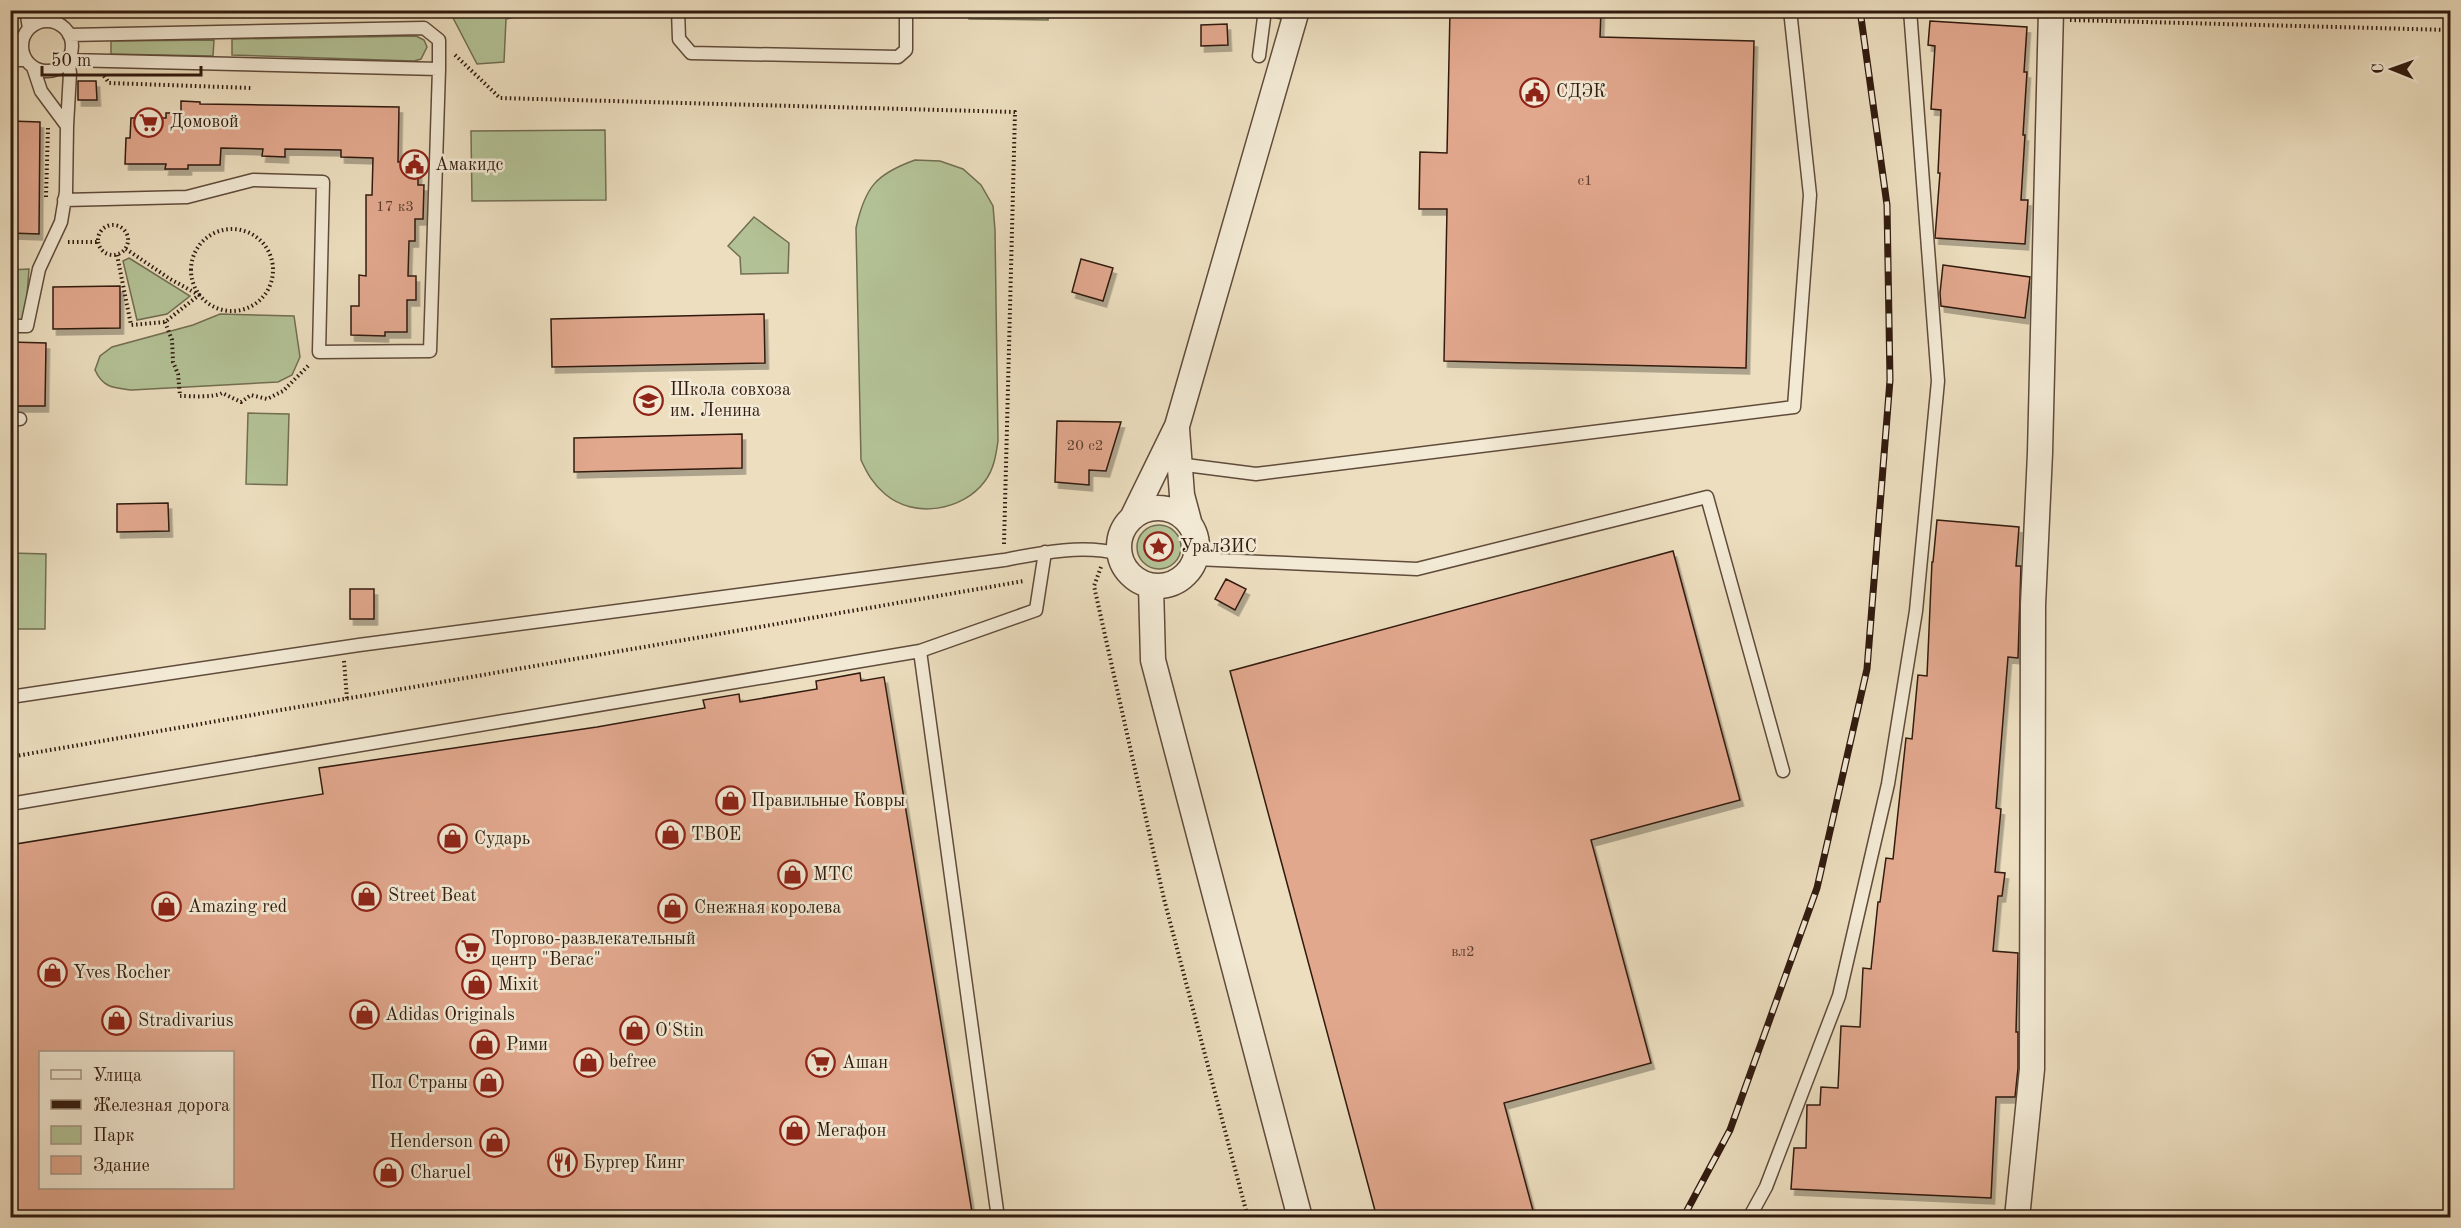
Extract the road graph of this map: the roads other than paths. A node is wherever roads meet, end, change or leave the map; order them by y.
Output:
1 (26, 10) edge
2 (678, 10) edge
3 (906, 10) edge
4 (1265, 10) edge
5 (1271, 10) edge
6 (1790, 10) edge
7 (1910, 10) edge
8 (1296, 12) edge
9 (2051, 15) edge
10 (29, 28) junction
11 (69, 35) junction
12 (1259, 56) dead end
13 (10, 60) edge
14 (68, 60) junction
15 (29, 64) junction
16 (439, 69) junction
17 (67, 126) junction
18 (64, 200) junction
19 (10, 326) edge
20 (1177, 426) junction
21 (1178, 464) junction
22 (1133, 516) junction
23 (1190, 525) junction
24 (1045, 552) junction
25 (1113, 552) junction
26 (1196, 559) junction
27 (1151, 586) junction
28 (920, 651) junction
29 (10, 697) edge
30 (1783, 771) dead end
31 (10, 804) edge
32 (998, 1218) edge
33 (1300, 1218) edge
34 (1749, 1218) edge
35 (2016, 1218) edge

1 - 10 lane
2 - 3 lane
4 - 12 lane
5 - 8 lane
6 - 21 lane
7 - 34 lane
8 - 20 street
9 - 35 street
10 - 11 lane
10 - 15 lane
11 - 14 lane
11 - 16 lane
13 - 15 lane
14 - 15 lane
14 - 16 lane
14 - 17 lane
15 - 17 lane
16 - 18 lane
17 - 18 lane
18 - 19 lane
20 - 21 street
20 - 22 street
21 - 23 street
22 - 23 street
22 - 25 street
23 - 26 street
24 - 25 lane
24 - 28 lane
24 - 29 lane
25 - 27 street
26 - 27 street
26 - 30 lane
27 - 33 street
28 - 31 lane
28 - 32 lane

